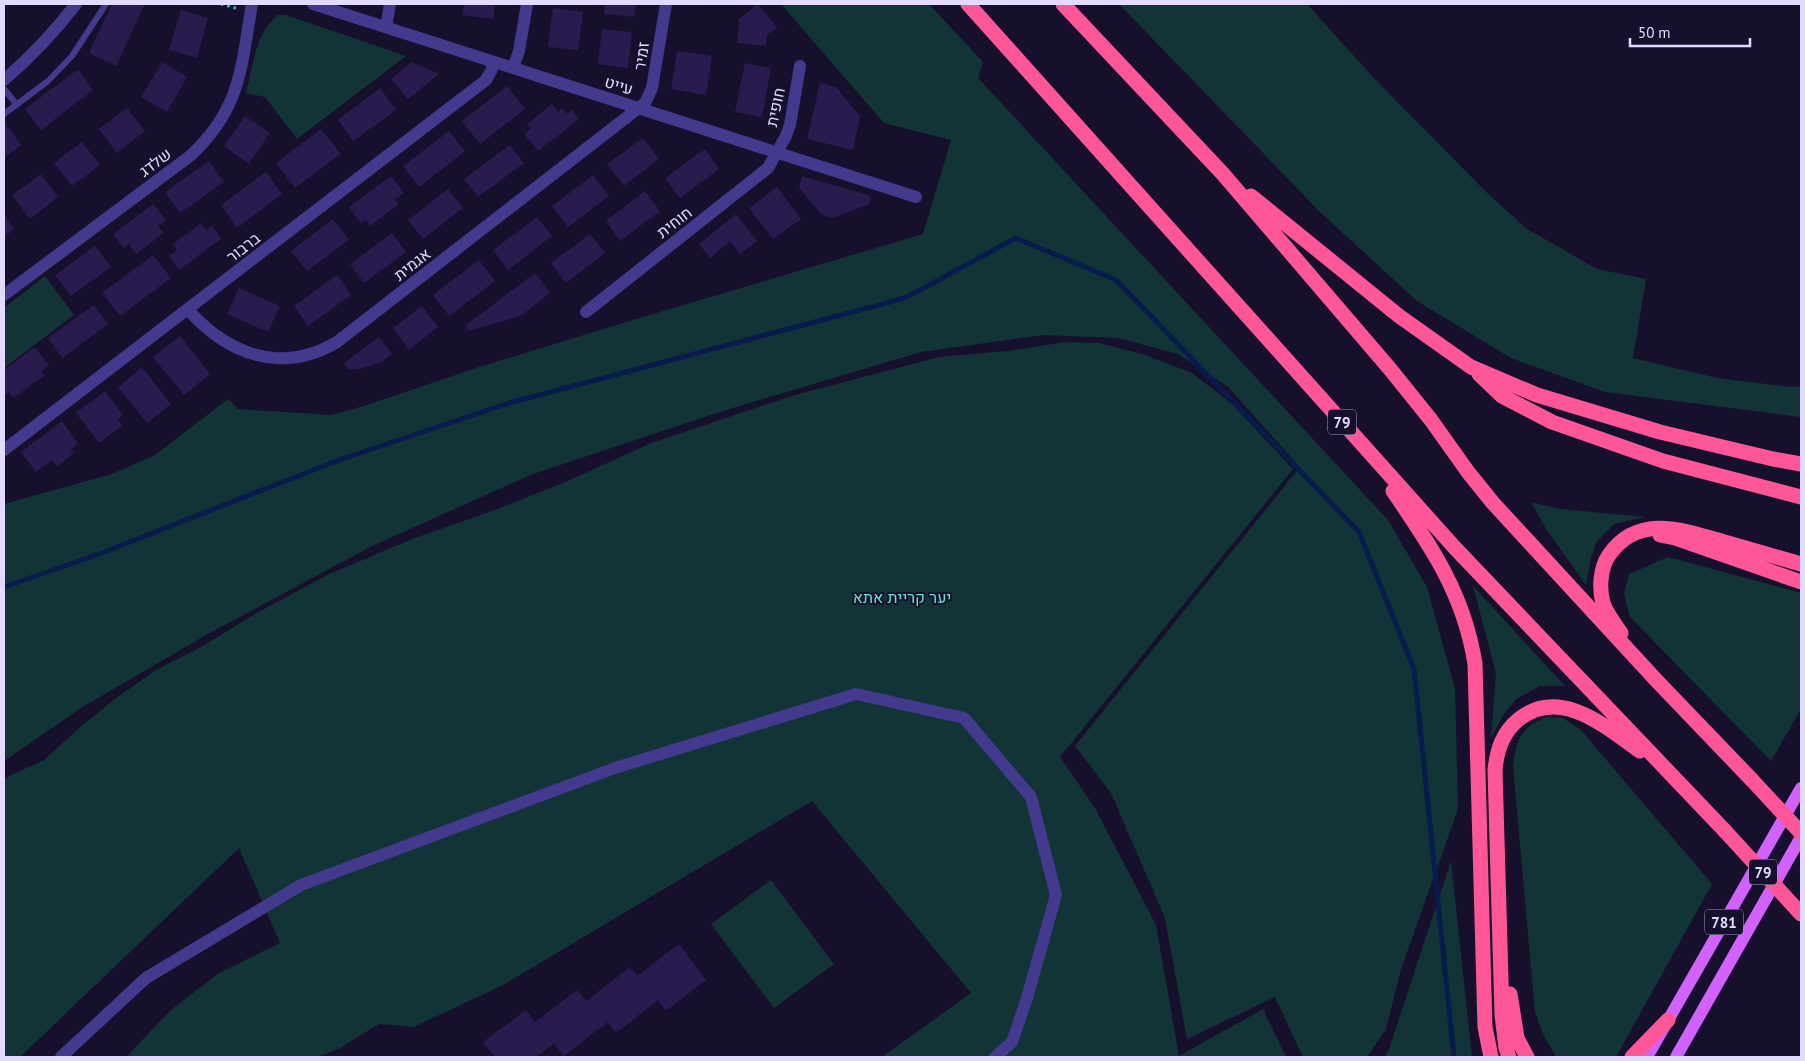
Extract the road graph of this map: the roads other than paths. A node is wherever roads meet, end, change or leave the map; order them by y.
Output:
1 (76, 4) edge
2 (106, 4) edge
3 (252, 4) edge
4 (312, 4) edge
5 (390, 4) edge
6 (527, 4) edge
7 (666, 4) edge
8 (968, 4) edge
9 (1063, 4) edge
10 (386, 28) junction
11 (494, 62) junction
12 (800, 66) dead end
13 (513, 68) junction
14 (4, 80) edge
15 (4, 89) edge
16 (17, 105) junction
17 (640, 109) junction
18 (4, 114) edge
19 (777, 153) junction
20 (1223, 174) junction
21 (916, 197) dead end
22 (4, 295) edge
23 (188, 310) junction
24 (586, 312) dead end
25 (1471, 367) junction
26 (1360, 442) junction
27 (4, 450) edge
28 (1801, 464) edge
29 (1801, 497) edge
30 (1626, 537) junction
31 (1801, 564) edge
32 (1801, 582) edge
33 (1656, 680) junction
34 (1670, 772) junction
35 (1801, 788) edge
36 (1801, 833) edge
37 (1801, 837) edge
38 (1801, 914) edge
39 (1500, 931) junction
40 (1668, 1020) junction
41 (61, 1057) edge
42 (995, 1057) edge
43 (1491, 1057) edge
44 (1509, 1057) edge
45 (1527, 1057) edge
46 (1632, 1057) edge
47 (1647, 1057) edge
48 (1676, 1057) edge

1 - 14 street
2 - 16 lane
3 - 22 street, שלדג
4 - 10 street, עייט
5 - 10 street
6 - 13 street
7 - 17 street, זמיר
8 - 26 highway, 79
9 - 20 highway
10 - 11 street, עייט
11 - 13 street, עייט
11 - 23 street, ברבור
12 - 19 street, חופית
13 - 17 street, עייט
15 - 16 lane
16 - 18 lane
17 - 19 street, עייט
17 - 23 street, אגמית
19 - 21 street, עייט
19 - 24 street, חוחית
20 - 25 highway
20 - 33 highway
23 - 27 street, ברבור
25 - 28 highway
25 - 29 highway
26 - 34 highway, 79
26 - 43 highway
30 - 31 highway
30 - 32 highway
30 - 33 highway
33 - 36 highway, bridge
34 - 38 highway, 79, bridge
34 - 39 highway
35 - 40 main road, 781
37 - 48 main road, 781
39 - 44 highway
39 - 45 highway
40 - 46 highway
40 - 47 main road, 781
41 - 42 street

